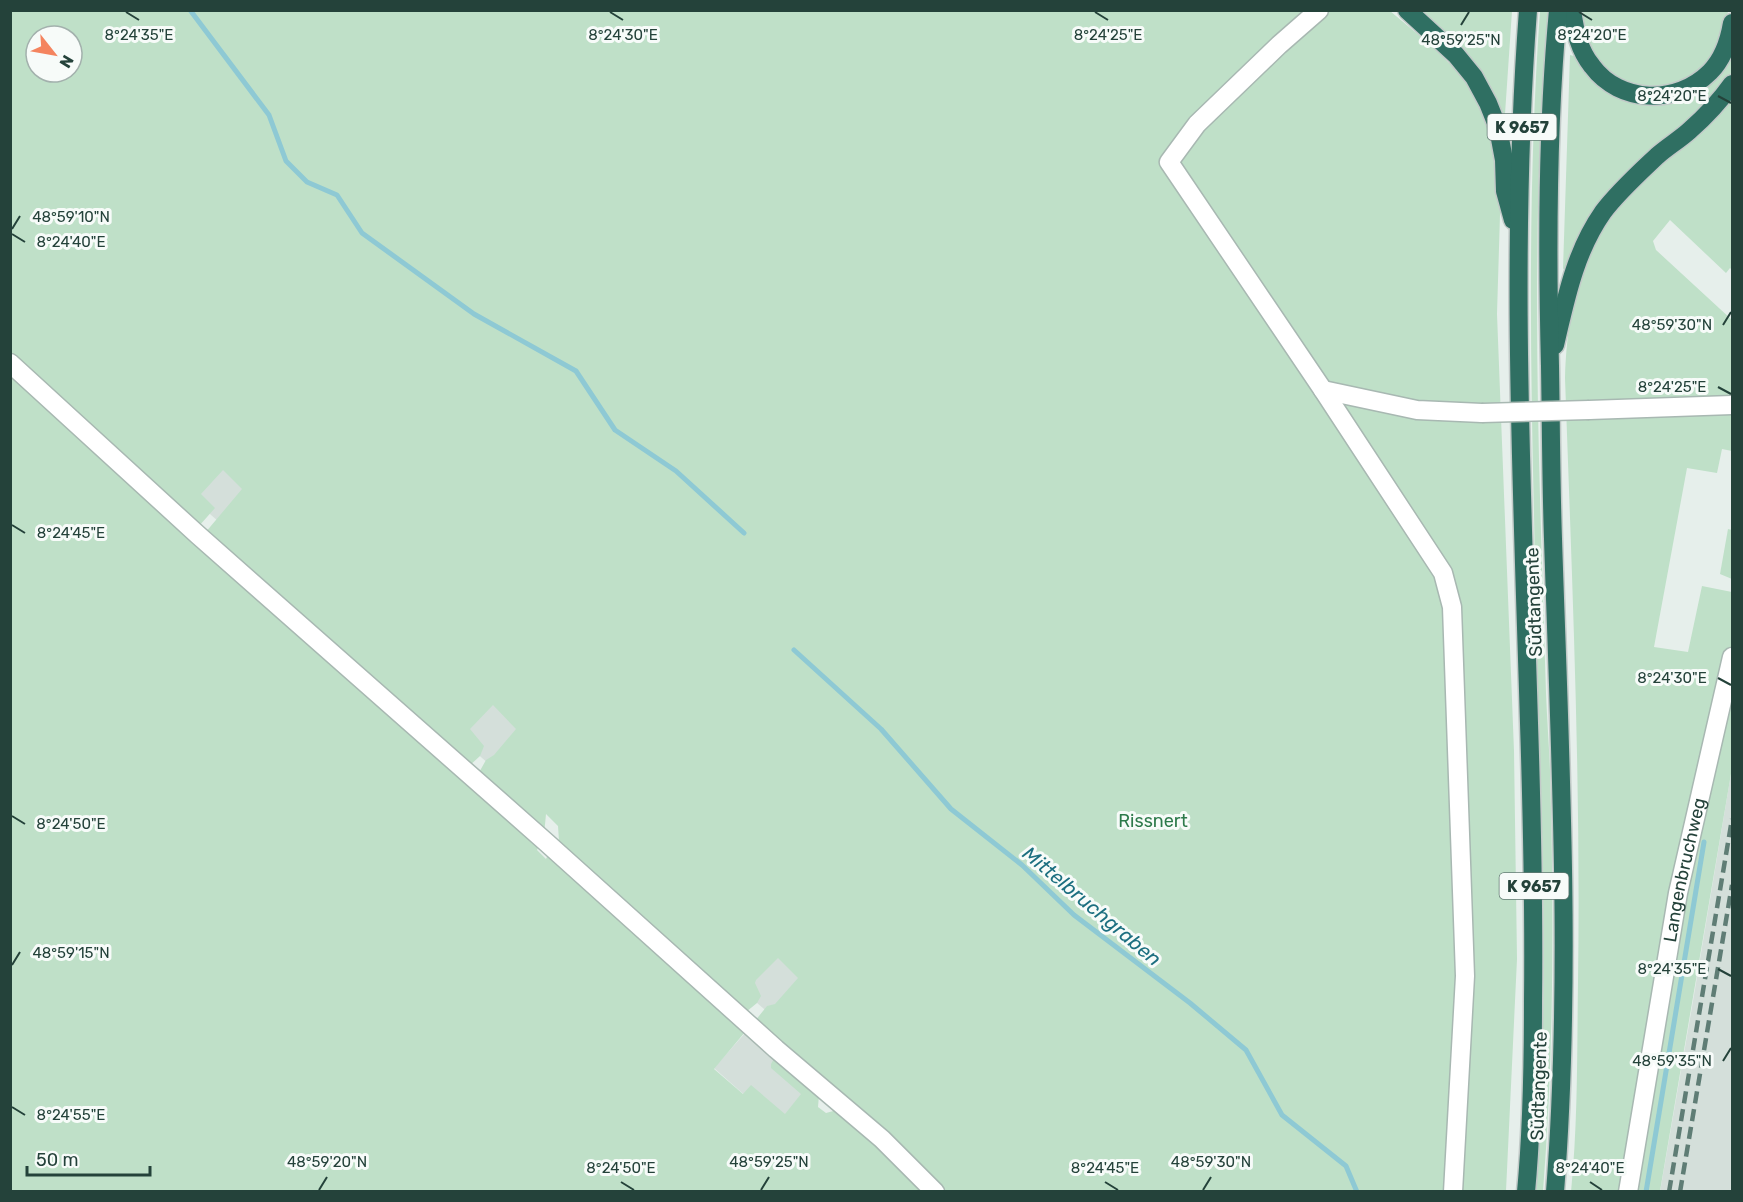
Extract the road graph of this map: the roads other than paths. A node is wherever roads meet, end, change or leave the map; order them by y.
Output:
1 (1319, 10) edge
2 (1407, 10) edge
3 (1528, 10) edge
4 (1558, 10) edge
5 (1572, 10) edge
6 (1732, 22) edge
7 (1732, 84) edge
8 (1518, 243) junction
9 (10, 363) edge
10 (1550, 367) junction
11 (1323, 390) junction
12 (1732, 405) edge
13 (1732, 657) edge
14 (935, 1191) edge
15 (1453, 1191) edge
16 (1526, 1191) edge
17 (1555, 1191) edge
18 (1628, 1191) edge

1 - 11 lane
2 - 8 highway
3 - 8 highway, Südtangente / K 9657
4 - 10 highway, Südtangente / K 9657
5 - 6 highway
7 - 10 highway
8 - 16 highway, Südtangente / K 9657
9 - 14 lane
10 - 17 highway, Südtangente / K 9657
11 - 12 lane, bridge
11 - 15 lane
13 - 18 lane, Langenbruchweg

